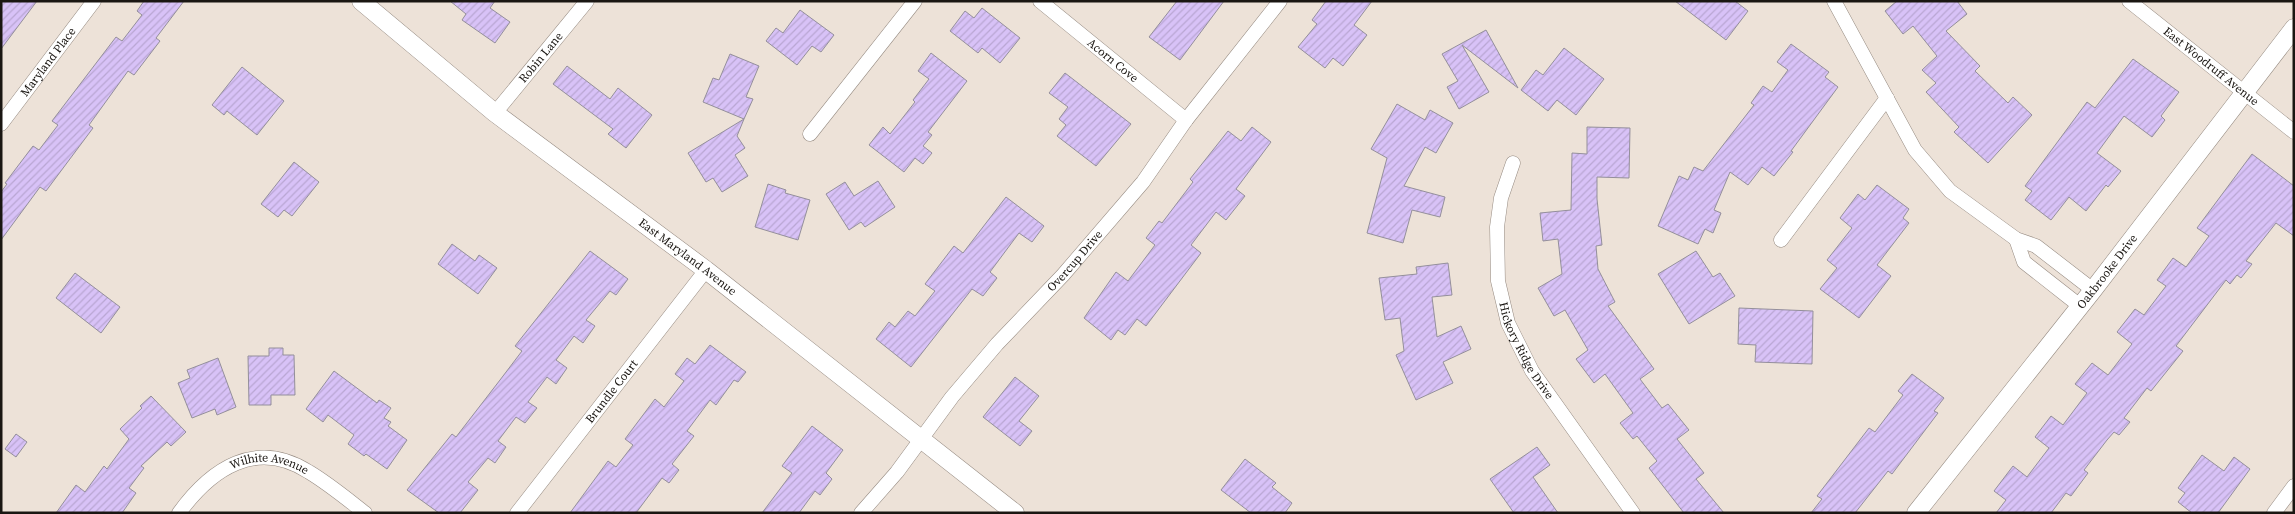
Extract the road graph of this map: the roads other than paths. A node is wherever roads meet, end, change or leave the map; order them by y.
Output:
1 (94, 1) edge
2 (361, 1) edge
3 (587, 1) edge
4 (914, 1) edge
5 (1040, 1) edge
6 (1280, 1) edge
7 (1834, 1) edge
8 (2129, 1) edge
9 (2294, 28) edge
10 (2244, 93) junction
11 (1887, 98) junction
12 (495, 113) junction
13 (1186, 120) junction
14 (1, 124) edge
15 (2294, 132) edge
16 (810, 134) dead end
17 (1513, 163) dead end
18 (2016, 239) junction
19 (1781, 240) dead end
20 (2045, 253) junction
21 (2032, 269) junction
22 (706, 270) junction
23 (2093, 290) junction
24 (2080, 306) junction
25 (920, 439) junction
26 (2294, 486) edge
27 (179, 513) edge
28 (365, 513) edge
29 (517, 513) edge
30 (861, 513) edge
31 (1014, 513) edge
32 (1633, 513) edge
33 (1916, 513) edge
34 (2274, 513) edge

1 - 14 street, Maryland Place
2 - 12 street, East Maryland Avenue
3 - 12 street, Robin Lane
4 - 16 street
5 - 13 street, Acorn Cove
6 - 13 street, Overcup Drive
7 - 11 street
8 - 10 street, East Woodruff Avenue
9 - 10 street, Oakbrooke Drive
10 - 15 street, East Woodruff Avenue
10 - 23 street, Oakbrooke Drive
11 - 18 street
11 - 19 street
12 - 22 street, East Maryland Avenue
13 - 25 street, Overcup Drive
17 - 32 street, Hickory Ridge Drive
18 - 20 street
18 - 21 street
20 - 21 street
20 - 23 street
21 - 24 street
22 - 25 street, East Maryland Avenue
22 - 29 street, Brundle Court
23 - 24 street, Oakbrooke Drive
24 - 33 street, Oakbrooke Drive
25 - 30 street, Overcup Drive
25 - 31 street, East Maryland Avenue
26 - 34 street
27 - 28 street, Wilhite Avenue

